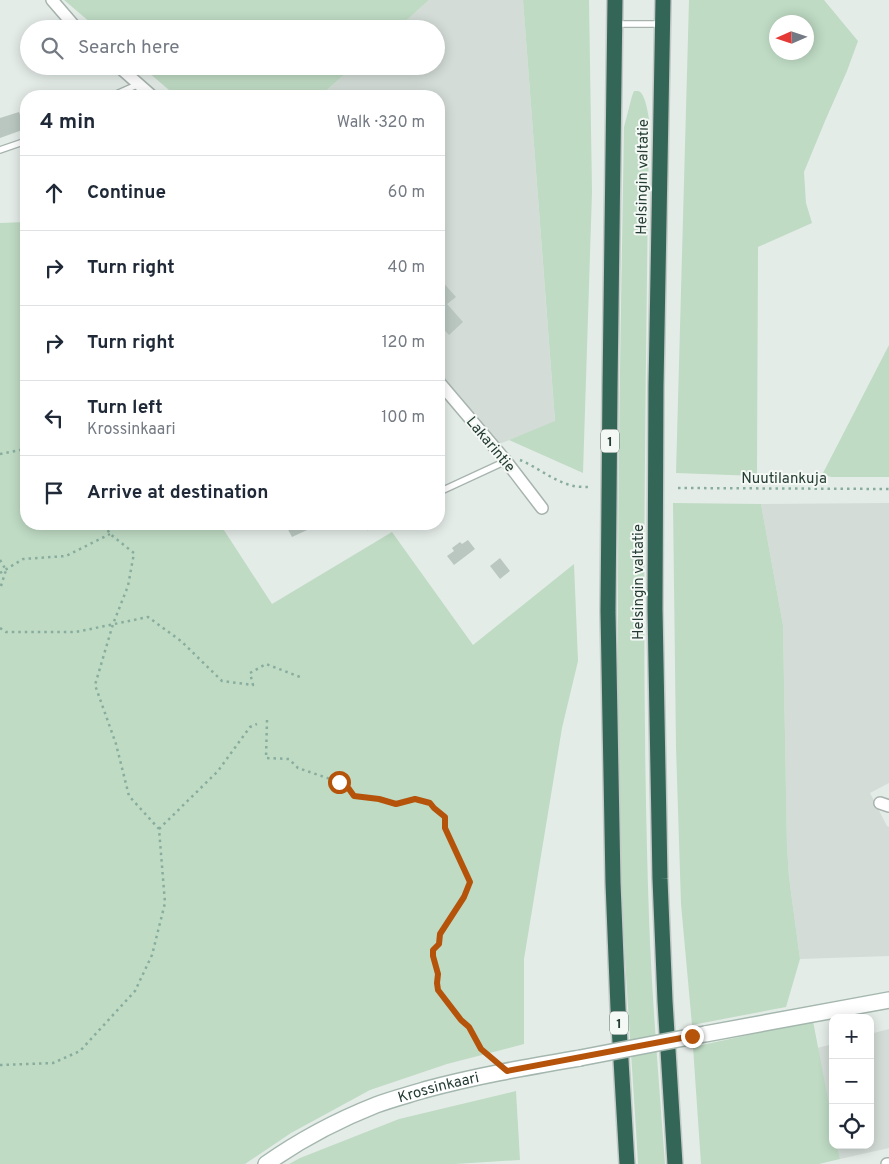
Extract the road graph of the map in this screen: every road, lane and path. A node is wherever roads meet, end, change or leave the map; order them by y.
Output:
1 (52, 0) edge
2 (615, 0) edge
3 (663, 0) edge
4 (69, 20) edge
5 (615, 24) junction
6 (663, 24) junction
7 (128, 75) edge
8 (138, 84) junction
9 (125, 90) edge
10 (145, 90) edge
11 (20, 143) edge
12 (0, 150) edge
13 (445, 389) edge
14 (20, 450) edge
15 (0, 454) edge
16 (506, 460) junction
17 (590, 488) dead end
18 (678, 488) dead end
19 (445, 489) edge
20 (889, 489) edge
21 (542, 508) dead end
22 (108, 530) edge
23 (110, 534) junction
24 (0, 560) edge
25 (6, 570) junction
26 (0, 573) edge
27 (0, 589) edge
28 (113, 624) junction
29 (0, 628) edge
30 (300, 677) dead end
31 (267, 720) dead end
32 (257, 724) dead end
33 (158, 829) junction
34 (889, 1000) edge
35 (0, 1066) edge
36 (507, 1071) junction
37 (266, 1164) edge
38 (627, 1164) edge
39 (675, 1164) edge

1 - 4 street
2 - 5 highway, Helsingin valtatie / 1
3 - 6 highway, Helsingin valtatie
5 - 6 lane
5 - 38 highway, Helsingin valtatie / 1
6 - 39 highway, Helsingin valtatie
7 - 8 street
8 - 9 lane
8 - 10 street
11 - 12 lane
13 - 16 street, Lakarintie
14 - 15 path
16 - 17 path
16 - 19 lane
16 - 21 street, Lakarintie
18 - 20 path, Nuutilankuja
22 - 23 path
23 - 25 path
23 - 28 path
24 - 25 path
25 - 26 path
25 - 27 path
28 - 29 path
28 - 30 path
28 - 33 path
31 - 36 path
32 - 33 path
33 - 35 path
34 - 36 street, Krossinkaari, bridge
36 - 37 street, Krossinkaari

